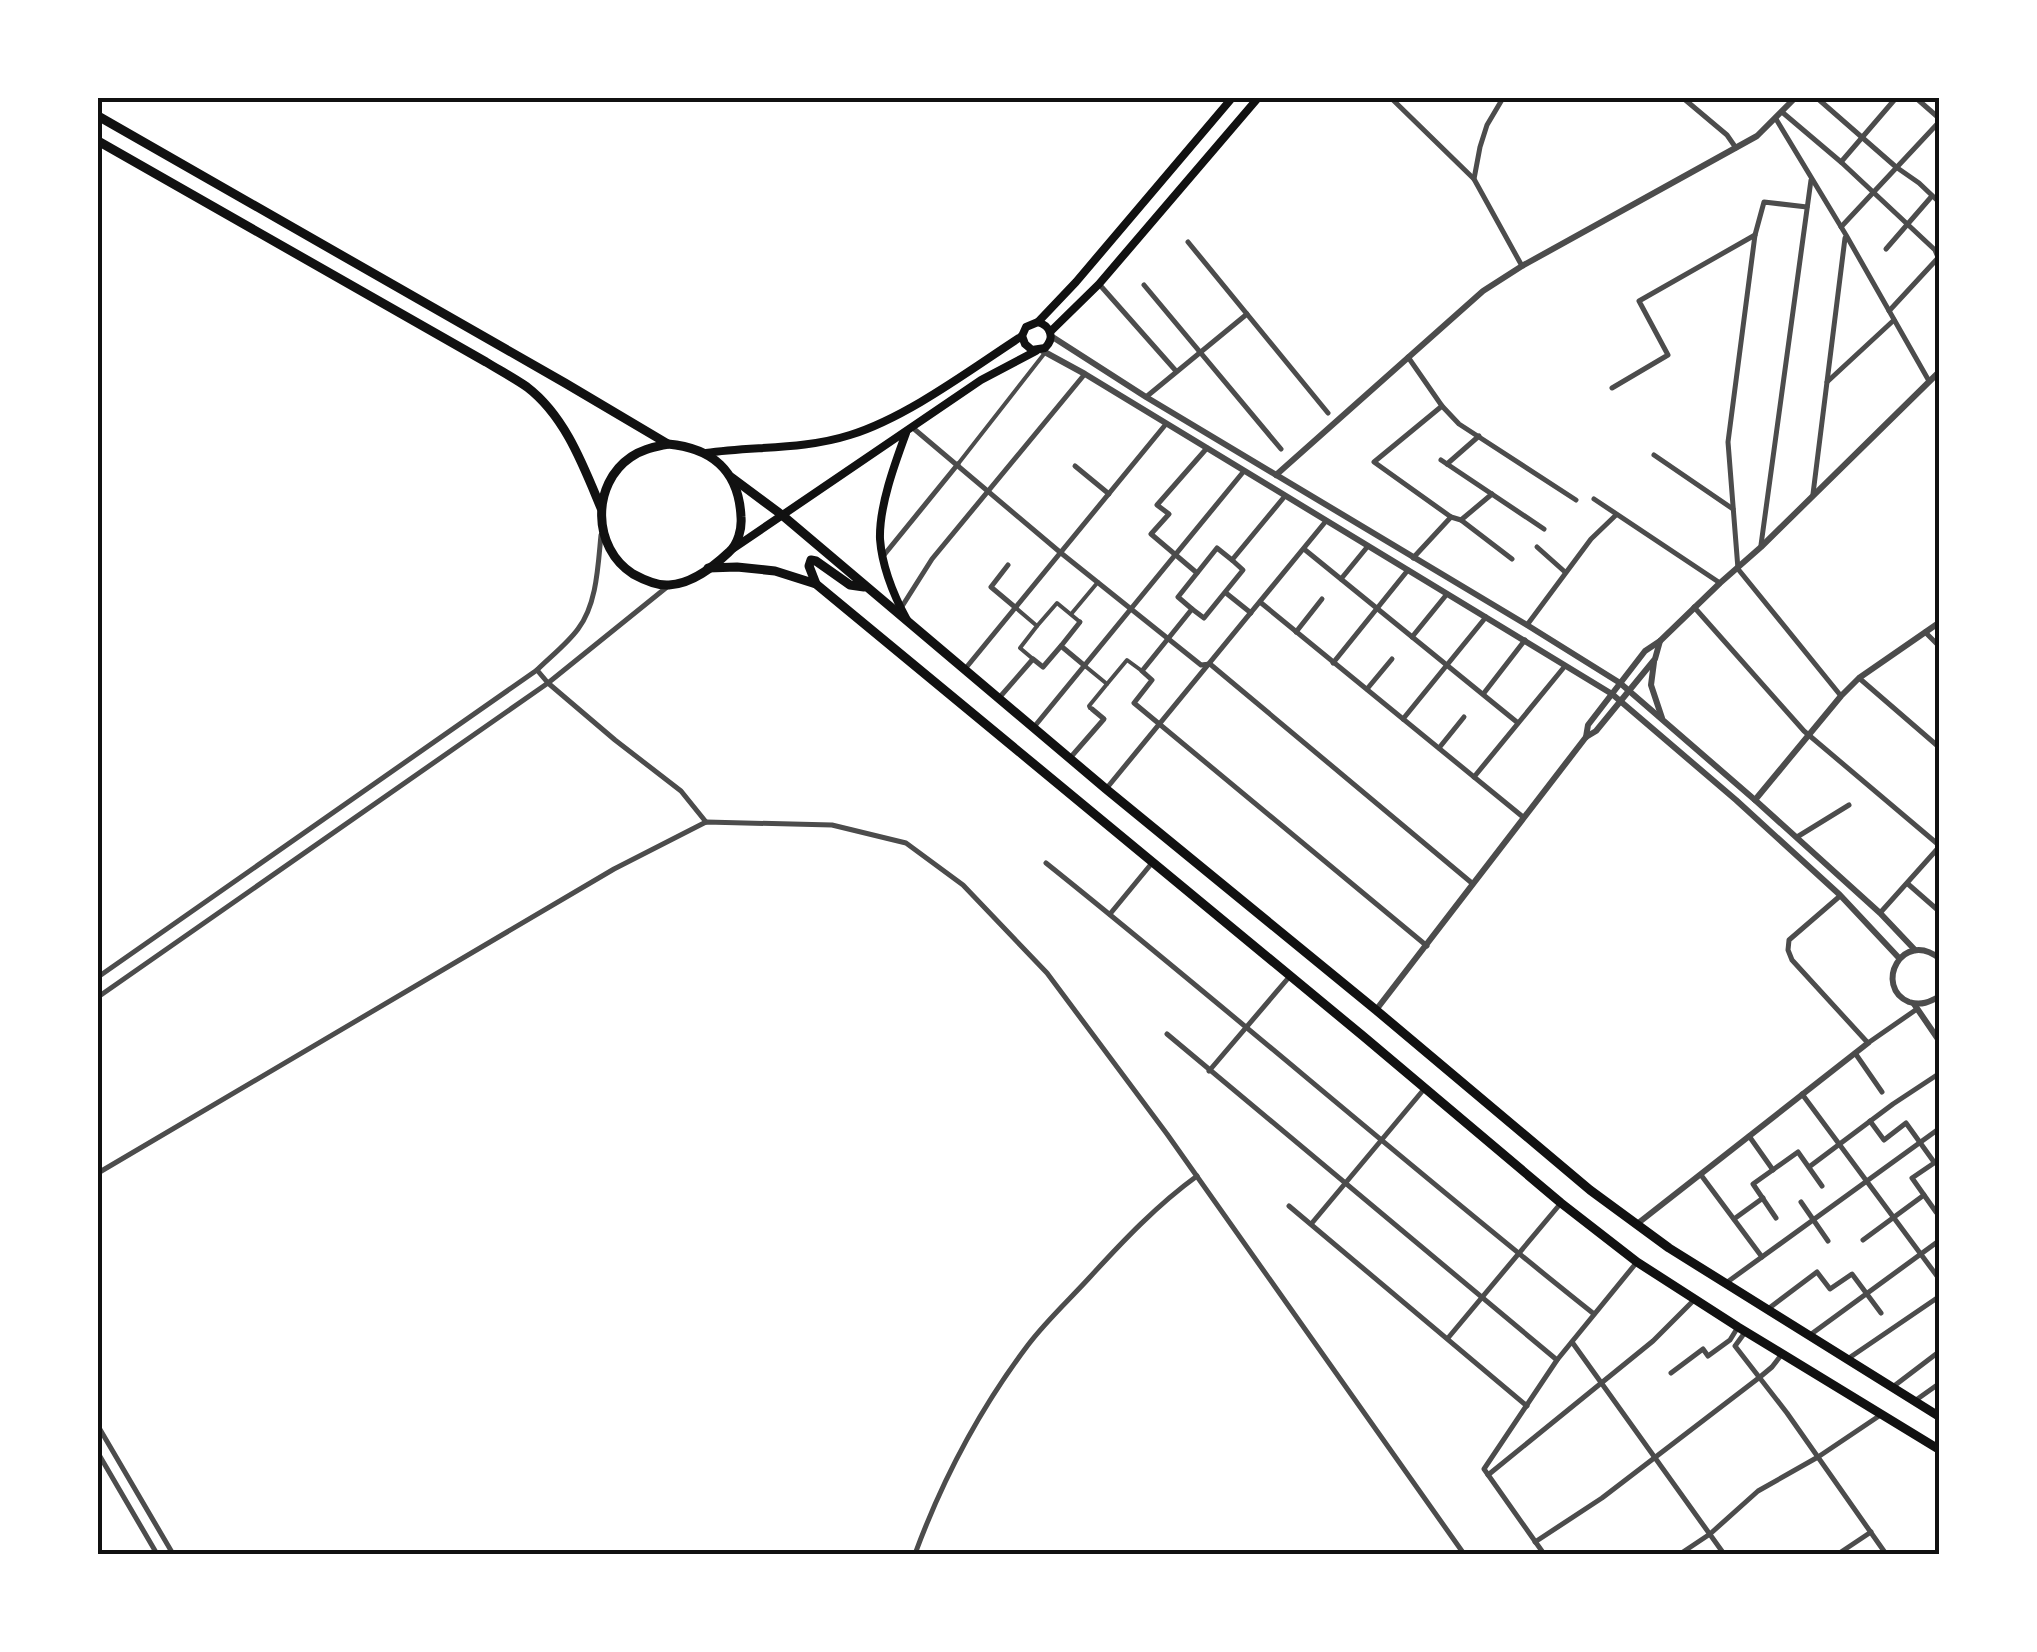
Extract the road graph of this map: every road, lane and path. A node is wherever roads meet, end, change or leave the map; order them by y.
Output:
1 (1232, 98) edge
2 (1258, 98) edge
3 (1391, 98) edge
4 (1503, 98) edge
5 (1682, 98) edge
6 (1817, 98) edge
7 (1896, 98) edge
8 (1916, 98) edge
9 (1792, 99) edge
10 (1782, 112) junction
11 (98, 116) edge
12 (1776, 119) junction
13 (1940, 120) edge
14 (1863, 136) junction
15 (98, 141) edge
16 (1736, 148) junction
17 (1841, 162) junction
18 (1896, 168) junction
19 (1474, 179) junction
20 (1811, 180) junction
21 (1873, 192) junction
22 (1932, 196) junction
23 (1940, 204) edge
24 (1808, 207) junction
25 (1908, 225) junction
26 (1843, 231) junction
27 (1755, 236) junction
28 (1188, 242) dead end
29 (1886, 249) dead end
30 (1939, 259) edge
31 (1522, 266) junction
32 (1098, 284) junction
33 (1144, 285) dead end
34 (1889, 311) junction
35 (1248, 314) junction
36 (1894, 320) junction
37 (1038, 322) junction
38 (1051, 334) junction
39 (1022, 336) junction
40 (1041, 351) junction
41 (1200, 352) junction
42 (1408, 357) junction
43 (1176, 371) junction
44 (1940, 371) edge
45 (1085, 374) junction
46 (1930, 381) junction
47 (1826, 383) junction
48 (1612, 388) dead end
49 (1146, 396) junction
50 (1442, 406) junction
51 (1328, 412) dead end
52 (1166, 424) junction
53 (910, 430) junction
54 (1479, 436) junction
55 (668, 444) junction
56 (1207, 448) junction
57 (1281, 449) dead end
58 (706, 453) junction
59 (1654, 455) dead end
60 (958, 464) junction
61 (1076, 466) dead end
62 (1244, 472) junction
63 (1276, 475) junction
64 (730, 477) junction
65 (988, 490) junction
66 (1109, 494) junction
67 (1492, 494) junction
68 (1285, 496) junction
69 (1812, 498) junction
70 (1594, 499) dead end
71 (1576, 500) dead end
72 (601, 508) junction
73 (1733, 509) junction
74 (782, 514) junction
75 (1616, 514) junction
76 (1451, 516) junction
77 (1462, 520) junction
78 (1326, 521) junction
79 (1544, 529) dead end
80 (602, 530) junction
81 (1368, 546) junction
82 (734, 548) junction
83 (1537, 548) dead end
84 (1760, 548) junction
85 (1304, 549) junction
86 (1061, 552) junction
87 (884, 554) junction
88 (1176, 556) junction
89 (1413, 558) junction
90 (1512, 559) dead end
91 (1232, 560) junction
92 (1008, 565) dead end
93 (708, 568) junction
94 (1738, 569) junction
95 (1408, 570) junction
96 (1565, 572) junction
97 (1197, 574) junction
98 (1342, 578) junction
99 (1098, 582) junction
100 (1720, 583) junction
101 (816, 584) junction
102 (668, 586) junction
103 (867, 587) junction
104 (1225, 592) junction
105 (1447, 594) junction
106 (1322, 599) dead end
107 (1260, 602) junction
108 (1694, 607) junction
109 (900, 608) junction
110 (1016, 608) junction
111 (1378, 608) junction
112 (1132, 609) junction
113 (1192, 609) junction
114 (1250, 613) junction
115 (1071, 614) junction
116 (1486, 617) junction
117 (907, 620) junction
118 (1080, 622) joint
119 (1940, 622) edge
120 (1527, 625) junction
121 (1037, 626) junction
122 (1296, 632) junction
123 (1925, 632) junction
124 (1412, 637) junction
125 (1168, 638) junction
126 (1525, 640) junction
127 (1660, 641) junction
128 (1060, 646) junction
129 (1940, 647) edge
130 (1033, 659) junction
131 (1392, 659) dead end
132 (1654, 659) junction
133 (1333, 663) junction
134 (1210, 664) junction
135 (1447, 664) junction
136 (1085, 666) junction
137 (1566, 666) junction
138 (965, 669) junction
139 (537, 670) junction
140 (1142, 671) junction
141 (1859, 678) junction
142 (548, 683) junction
143 (1620, 683) junction
144 (1107, 684) junction
145 (1366, 690) junction
146 (1629, 690) junction
147 (1484, 694) junction
148 (1612, 694) junction
149 (1840, 696) junction
150 (1000, 698) junction
151 (1622, 700) junction
152 (1092, 709) joint
153 (1464, 717) dead end
154 (1403, 718) junction
155 (1662, 719) junction
156 (1518, 723) junction
157 (1159, 726) junction
158 (1034, 728) junction
159 (1810, 734) junction
160 (1586, 737) junction
161 (1439, 748) junction
162 (1940, 748) edge
163 (1070, 758) junction
164 (1474, 778) junction
165 (1106, 789) junction
166 (1756, 800) junction
167 (1849, 805) dead end
168 (1523, 817) junction
169 (706, 822) junction
170 (1797, 837) junction
171 (1940, 846) edge
172 (1046, 863) dead end
173 (1152, 863) junction
174 (1473, 884) junction
175 (1907, 884) junction
176 (1840, 896) junction
177 (1940, 912) edge
178 (1110, 914) junction
179 (1880, 914) junction
180 (1427, 946) junction
181 (1915, 950) junction
182 (1900, 958) junction
183 (1940, 959) edge
184 (1290, 976) junction
185 (98, 977) edge
186 (98, 996) edge
187 (1940, 996) edge
188 (1915, 1006) junction
189 (1376, 1010) junction
190 (1246, 1027) junction
191 (1167, 1034) dead end
192 (1940, 1042) edge
193 (1868, 1043) junction
194 (1855, 1053) junction
195 (1209, 1071) junction
196 (1940, 1072) edge
197 (1426, 1088) junction
198 (1882, 1092) dead end
199 (1802, 1094) junction
200 (1870, 1121) junction
201 (1940, 1128) edge
202 (1749, 1136) junction
203 (1382, 1139) junction
204 (1920, 1142) junction
205 (1840, 1144) junction
206 (1938, 1160) edge
207 (1808, 1167) junction
208 (1773, 1170) junction
209 (98, 1173) edge
210 (1700, 1174) junction
211 (1196, 1176) junction
212 (1868, 1182) junction
213 (1344, 1184) junction
214 (1822, 1186) dead end
215 (1924, 1195) junction
216 (1763, 1198) junction
217 (1801, 1202) dead end
218 (1561, 1203) junction
219 (1289, 1206) dead end
220 (1940, 1210) edge
221 (1894, 1217) junction
222 (1776, 1218) dead end
223 (1734, 1219) junction
224 (1814, 1220) junction
225 (1312, 1223) junction
226 (1636, 1225) junction
227 (1863, 1240) dead end
228 (1940, 1240) edge
229 (1828, 1241) dead end
230 (1921, 1254) junction
231 (1519, 1255) junction
232 (1762, 1257) junction
233 (1637, 1262) junction
234 (1940, 1280) edge
235 (1726, 1282) junction
236 (1867, 1294) junction
237 (1940, 1296) edge
238 (1482, 1299) junction
239 (1694, 1300) junction
240 (1768, 1309) junction
241 (1882, 1313) dead end
242 (1594, 1314) junction
243 (1742, 1329) junction
244 (1810, 1335) junction
245 (1448, 1338) junction
246 (1730, 1340) junction
247 (1572, 1342) junction
248 (1736, 1346) junction
249 (1940, 1352) edge
250 (1782, 1354) junction
251 (1557, 1360) junction
252 (1847, 1360) junction
253 (1671, 1373) dead end
254 (1760, 1376) junction
255 (1601, 1382) junction
256 (1940, 1383) edge
257 (1892, 1388) junction
258 (1914, 1402) junction
259 (1527, 1406) junction
260 (1882, 1414) junction
261 (1940, 1417) edge
262 (98, 1426) edge
263 (1940, 1450) edge
264 (98, 1454) edge
265 (1656, 1456) junction
266 (1818, 1457) junction
267 (1486, 1472) junction
268 (1871, 1532) junction
269 (1710, 1534) junction
270 (1535, 1542) junction
271 (157, 1554) edge
272 (174, 1554) edge
273 (915, 1554) edge
274 (1464, 1554) edge
275 (1544, 1554) edge
276 (1680, 1554) edge
277 (1724, 1554) edge
278 (1838, 1554) edge
279 (1886, 1554) edge

1 - 37 main road
2 - 32 main road
3 - 19 street
4 - 19 street
5 - 16 street
6 - 14 street
7 - 14 street
8 - 13 street
9 - 10 street
10 - 12 street
10 - 17 street
11 - 55 main road
12 - 16 street
12 - 20 street
13 - 18 street
14 - 17 street
14 - 18 street
15 - 72 main road
16 - 31 street
17 - 21 street
18 - 21 street
18 - 22 street
19 - 31 street
20 - 24 street
20 - 26 street
21 - 25 street
21 - 26 street
22 - 23 street
22 - 25 street
24 - 27 street
24 - 84 street
25 - 29 street
25 - 30 street
26 - 34 street
26 - 47 street
27 - 48 street
27 - 73 street
28 - 35 street
30 - 34 street
31 - 42 street
32 - 38 main road
32 - 43 street
33 - 41 street
34 - 36 street
35 - 41 street
35 - 51 street
36 - 46 street
36 - 47 street
37 - 38 main road
37 - 39 main road
38 - 40 main road
38 - 49 street
39 - 40 main road
39 - 58 main road
40 - 45 street
40 - 53 main road
40 - 60 street
41 - 43 street
41 - 57 street
42 - 50 street
42 - 63 street
43 - 49 street
44 - 46 street
45 - 52 street
45 - 65 street
46 - 69 street
47 - 69 street
49 - 63 street
50 - 54 street
50 - 76 street
52 - 56 street
52 - 66 street
53 - 60 street
53 - 74 main road
53 - 87 main road
54 - 67 street
54 - 71 street
55 - 58 main road
55 - 72 main road
56 - 62 street
56 - 88 street
58 - 64 main road
59 - 73 street
60 - 65 street
60 - 87 street
61 - 66 street
62 - 68 street
62 - 88 street
63 - 89 street
64 - 74 main road
64 - 82 main road
65 - 86 street
65 - 109 street
66 - 86 street
67 - 77 street
67 - 79 street
68 - 78 street
68 - 91 street
69 - 84 street
70 - 75 street
72 - 80 main road
73 - 94 street
74 - 82 main road
74 - 103 main road
75 - 96 street
75 - 100 street
76 - 77 street
76 - 89 street
77 - 90 street
78 - 81 street
78 - 85 street
80 - 102 main road
80 - 139 street
81 - 95 street
81 - 98 street
82 - 93 main road
83 - 96 street
84 - 94 street
85 - 98 street
85 - 107 street
86 - 99 street
86 - 110 street
87 - 109 main road
88 - 97 street
88 - 112 street
89 - 120 street
91 - 97 street
91 - 104 street
92 - 110 street
93 - 101 main road
93 - 102 main road
94 - 100 street
94 - 149 street
95 - 105 street
95 - 111 street
96 - 120 street
97 - 113 street
98 - 111 street
99 - 112 street
99 - 115 street
100 - 108 street
101 - 103 main road
101 - 173 main road
102 - 142 street
103 - 117 main road
104 - 113 street
104 - 114 street
105 - 116 street
105 - 124 street
106 - 122 street
107 - 114 street
107 - 122 street
108 - 127 street
108 - 159 street
109 - 117 main road
110 - 121 street
110 - 138 street
111 - 124 street
111 - 133 street
112 - 125 street
112 - 136 street
113 - 125 street
114 - 134 street
115 - 118 street
115 - 121 street
116 - 126 street
116 - 135 street
117 - 138 main road
118 - 128 street
119 - 123 street
120 - 143 street
121 - 130 street
122 - 133 street
123 - 129 street
123 - 141 street
124 - 135 street
125 - 134 street
125 - 140 street
126 - 137 street
126 - 147 street
127 - 132 street
127 - 143 street
128 - 130 street
128 - 136 street
130 - 150 street
131 - 145 street
132 - 146 street
132 - 155 street
133 - 145 street
134 - 157 street
134 - 174 street
135 - 147 street
135 - 154 street
136 - 144 street
136 - 158 street
137 - 148 street
137 - 156 street
138 - 150 main road
139 - 142 street
139 - 185 street
140 - 144 street
140 - 157 street
141 - 149 street
141 - 162 street
142 - 169 street
142 - 186 street
143 - 146 street
143 - 148 street
144 - 152 street
145 - 154 street
146 - 151 street
146 - 155 street
147 - 156 street
148 - 151 street
148 - 160 street
149 - 159 street
150 - 158 main road
151 - 160 street
151 - 176 street
152 - 163 street
153 - 161 street
154 - 161 street
155 - 166 street
156 - 164 street
157 - 165 street
157 - 180 street
158 - 163 main road
159 - 166 street
159 - 171 street
160 - 168 street
161 - 164 street
163 - 165 main road
164 - 168 street
165 - 189 main road
166 - 170 street
167 - 170 street
168 - 174 street
169 - 209 street
169 - 211 street
170 - 179 street
171 - 175 street
172 - 178 street
173 - 178 street
173 - 184 main road
174 - 180 street
175 - 177 street
175 - 179 street
176 - 182 street
176 - 193 street
178 - 190 street
179 - 181 street
180 - 189 street
181 - 182 street
181 - 183 street
182 - 188 street
184 - 190 street
184 - 197 main road
187 - 188 street
188 - 192 street
188 - 193 street
189 - 226 main road
190 - 195 street
190 - 203 street
191 - 195 street
193 - 194 street
194 - 198 street
194 - 199 street
195 - 213 street
196 - 200 street
197 - 203 street
197 - 218 main road
199 - 202 street
199 - 205 street
200 - 204 street
200 - 205 street
201 - 204 street
202 - 208 street
202 - 210 street
203 - 213 street
203 - 231 street
204 - 206 street
204 - 212 street
205 - 207 street
205 - 212 street
206 - 215 street
207 - 208 street
207 - 214 street
208 - 216 street
210 - 223 street
210 - 226 street
211 - 273 street
211 - 274 street
212 - 221 street
212 - 224 street
213 - 225 street
213 - 238 street
215 - 220 street
215 - 221 street
216 - 222 street
216 - 223 street
217 - 224 street
218 - 231 street
218 - 233 main road
219 - 225 street
221 - 227 street
221 - 230 street
223 - 232 street
224 - 229 street
224 - 232 street
225 - 245 street
226 - 235 main road
228 - 230 street
230 - 234 street
230 - 236 street
231 - 238 street
231 - 242 street
232 - 235 street
233 - 239 main road
233 - 242 street
235 - 240 main road
236 - 240 street
236 - 241 street
236 - 244 street
237 - 252 street
238 - 245 street
238 - 251 street
239 - 243 main road
239 - 255 street
240 - 244 main road
242 - 247 street
243 - 246 street
243 - 248 street
243 - 250 main road
244 - 252 main road
245 - 259 street
246 - 248 street
246 - 253 street
247 - 251 street
247 - 255 street
248 - 254 street
249 - 257 street
250 - 254 street
250 - 260 main road
251 - 259 street
252 - 257 main road
254 - 265 street
254 - 266 street
255 - 265 street
255 - 267 street
256 - 258 street
257 - 258 main road
258 - 261 main road
259 - 267 street
260 - 263 main road
260 - 266 street
262 - 272 street
264 - 271 street
265 - 269 street
265 - 270 street
266 - 268 street
266 - 269 street
267 - 270 street
268 - 278 street
268 - 279 street
269 - 276 street
269 - 277 street
270 - 275 street

